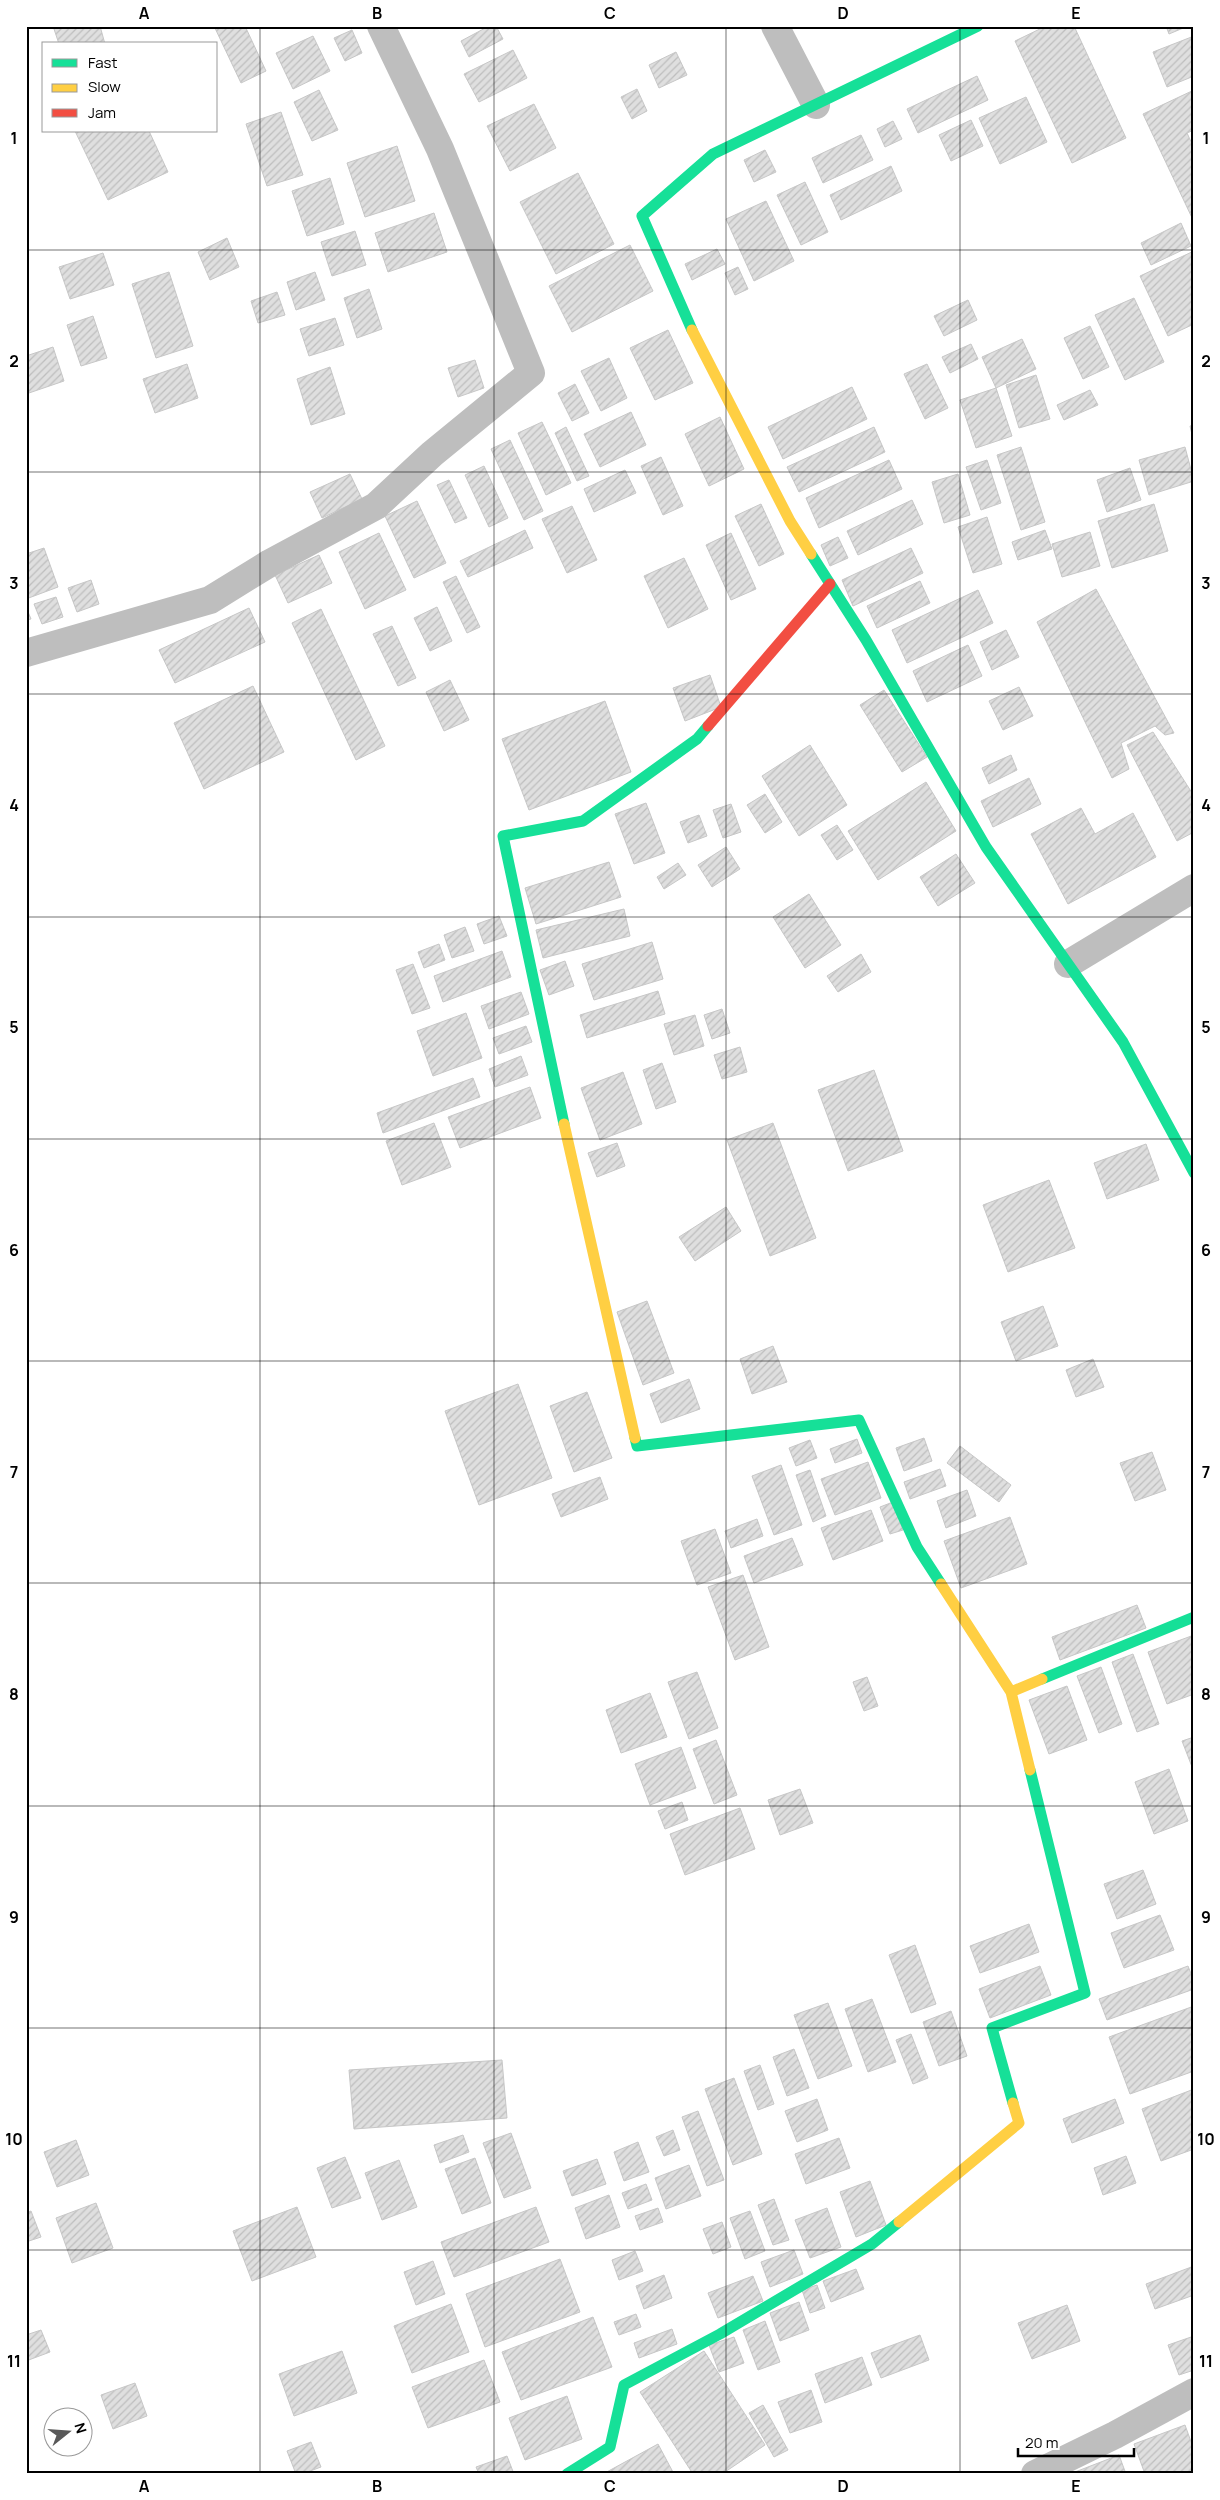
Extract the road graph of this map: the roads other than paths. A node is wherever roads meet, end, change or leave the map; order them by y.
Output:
1 (381, 26) edge
2 (775, 26) edge
3 (978, 26) edge
4 (816, 105) junction
5 (830, 584) junction
6 (26, 653) edge
7 (1194, 888) edge
8 (1068, 964) junction
9 (1194, 1173) edge
10 (1194, 1617) edge
11 (1011, 1692) junction
12 (1194, 2392) edge
13 (567, 2474) edge
14 (1036, 2474) edge

1 - 6 street
2 - 4 street
3 - 4 street
4 - 5 street
5 - 8 street
5 - 11 street
7 - 8 street
8 - 9 street
10 - 11 street
11 - 13 street
12 - 14 street

